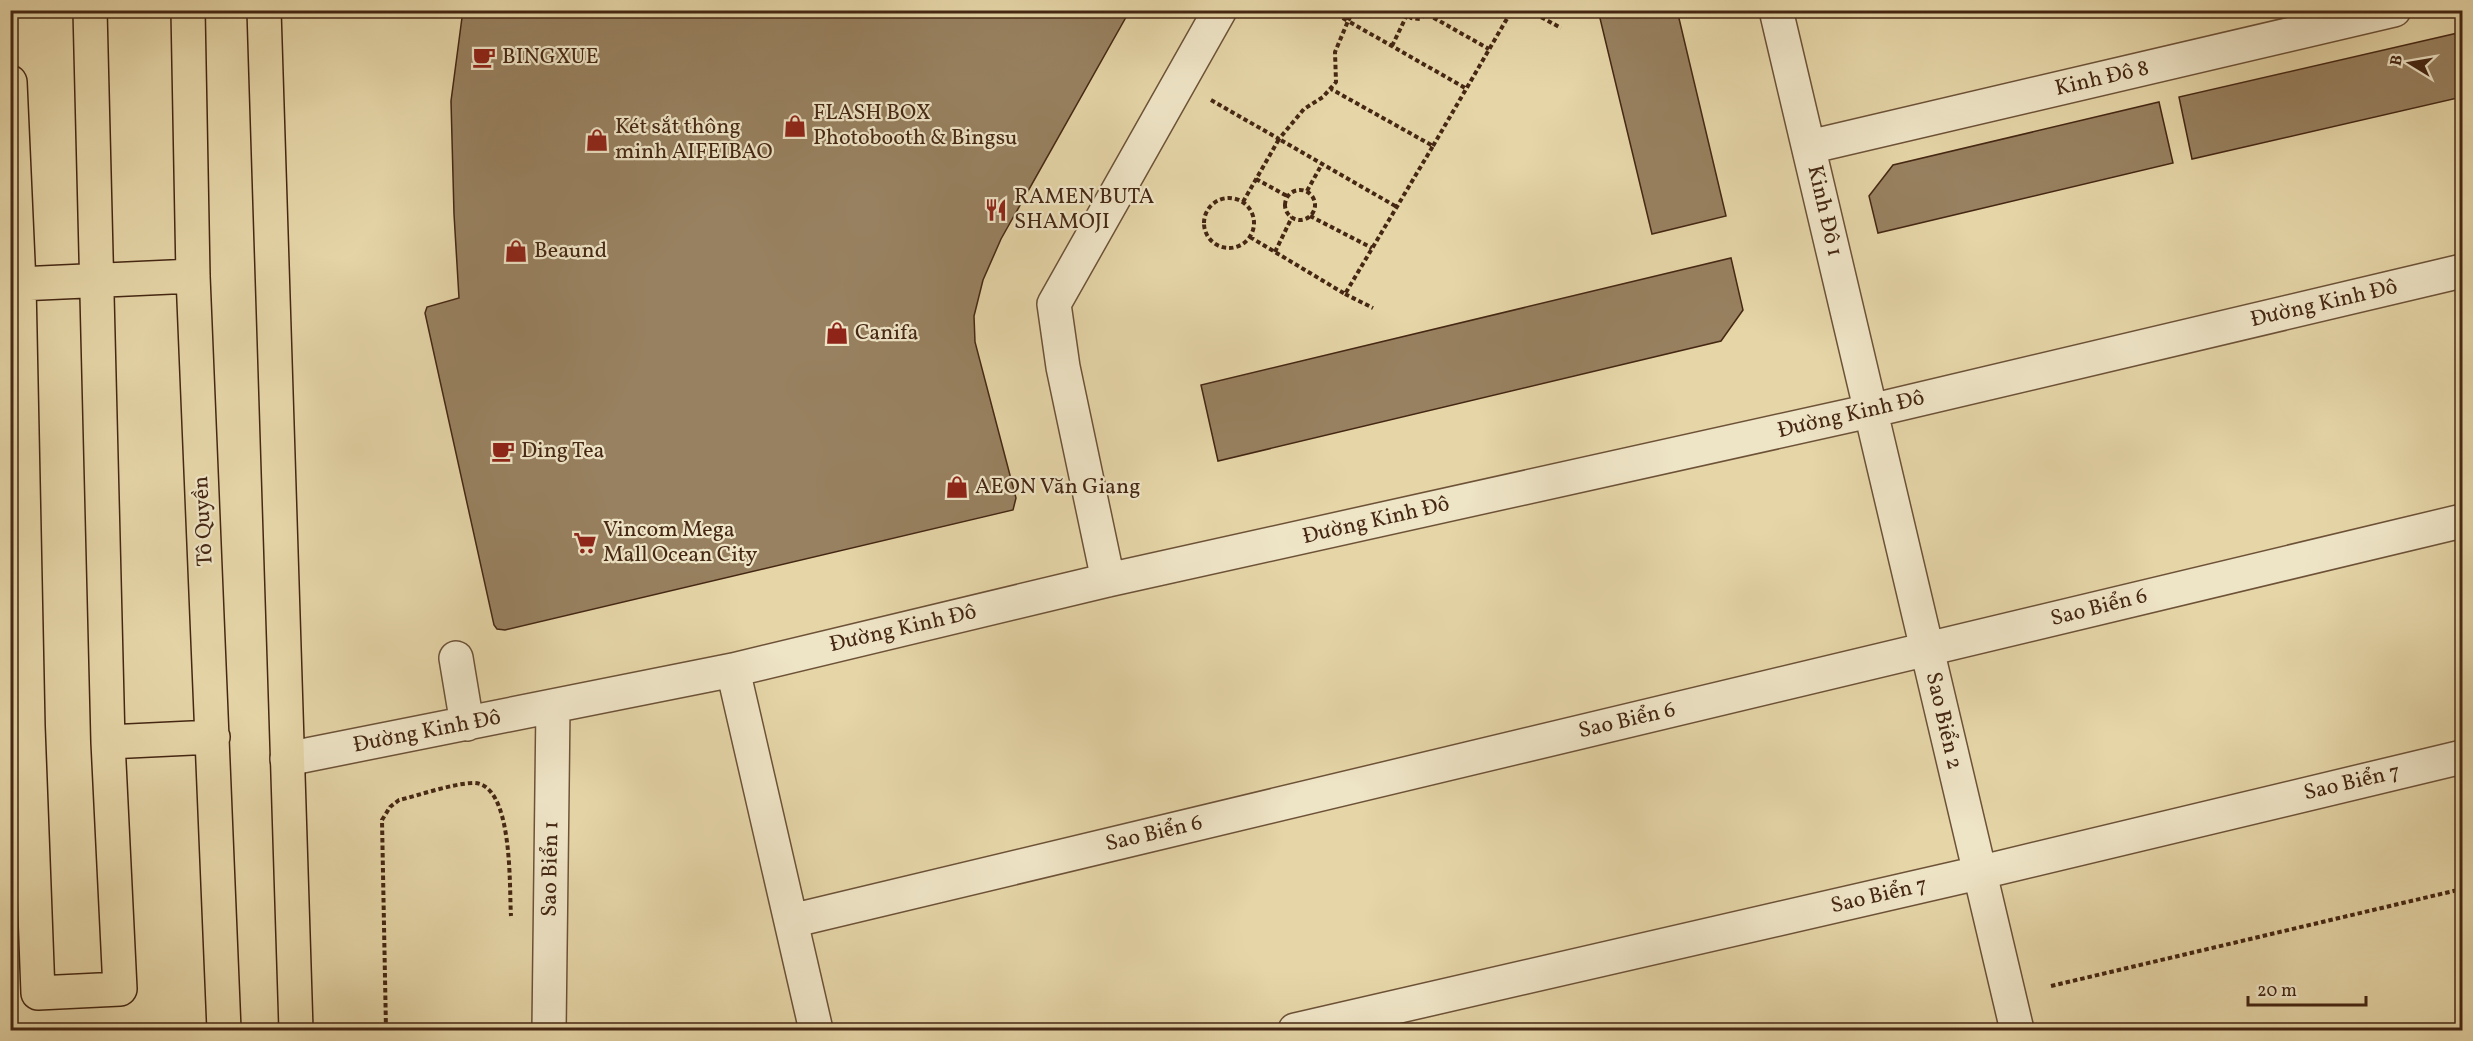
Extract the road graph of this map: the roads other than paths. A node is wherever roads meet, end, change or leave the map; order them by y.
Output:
1 (90, 10) edge
2 (188, 10) edge
3 (264, 10) edge
4 (1220, 10) edge
5 (1776, 10) edge
6 (2394, 10) edge
7 (10, 82) edge
8 (1809, 147) junction
9 (2463, 271) edge
10 (193, 276) junction
11 (97, 281) junction
12 (19, 284) junction
13 (1870, 411) junction
14 (2463, 521) edge
15 (1108, 580) junction
16 (1927, 650) junction
17 (456, 658) dead end
18 (733, 670) junction
19 (553, 707) junction
20 (467, 724) junction
21 (19, 728) edge
22 (213, 737) junction
23 (108, 742) junction
24 (2463, 757) edge
25 (287, 759) junction
26 (1978, 873) junction
27 (791, 921) junction
28 (224, 1030) edge
29 (296, 1030) edge
30 (549, 1030) edge
31 (816, 1030) edge
32 (1295, 1030) edge
33 (2017, 1030) edge

1 - 11 main road
2 - 10 main road, Tô Quyền
3 - 25 main road
4 - 15 street
5 - 8 street, Kinh Đô 1
6 - 8 street, Kinh Đô 8
7 - 12 main road
8 - 13 street, Kinh Đô 1
9 - 13 street, Đường Kinh Đô
10 - 11 main road
10 - 22 main road, Tô Quyền
11 - 12 main road
11 - 23 main road
12 - 21 main road
13 - 15 street, Đường Kinh Đô
13 - 16 street, Sao Biển 2
14 - 16 street, Sao Biển 6
15 - 18 street, Đường Kinh Đô
16 - 26 street, Sao Biển 2
16 - 27 street, Sao Biển 6
17 - 20 street
18 - 19 street, Đường Kinh Đô
18 - 27 street
19 - 20 street, Đường Kinh Đô
19 - 30 street, Sao Biển 1
20 - 25 street, Đường Kinh Đô
21 - 23 main road
22 - 23 main road
22 - 28 main road, Tô Quyền
24 - 26 street, Sao Biển 7
25 - 29 main road
26 - 32 street, Sao Biển 7
26 - 33 street, Sao Biển 2
27 - 31 street

